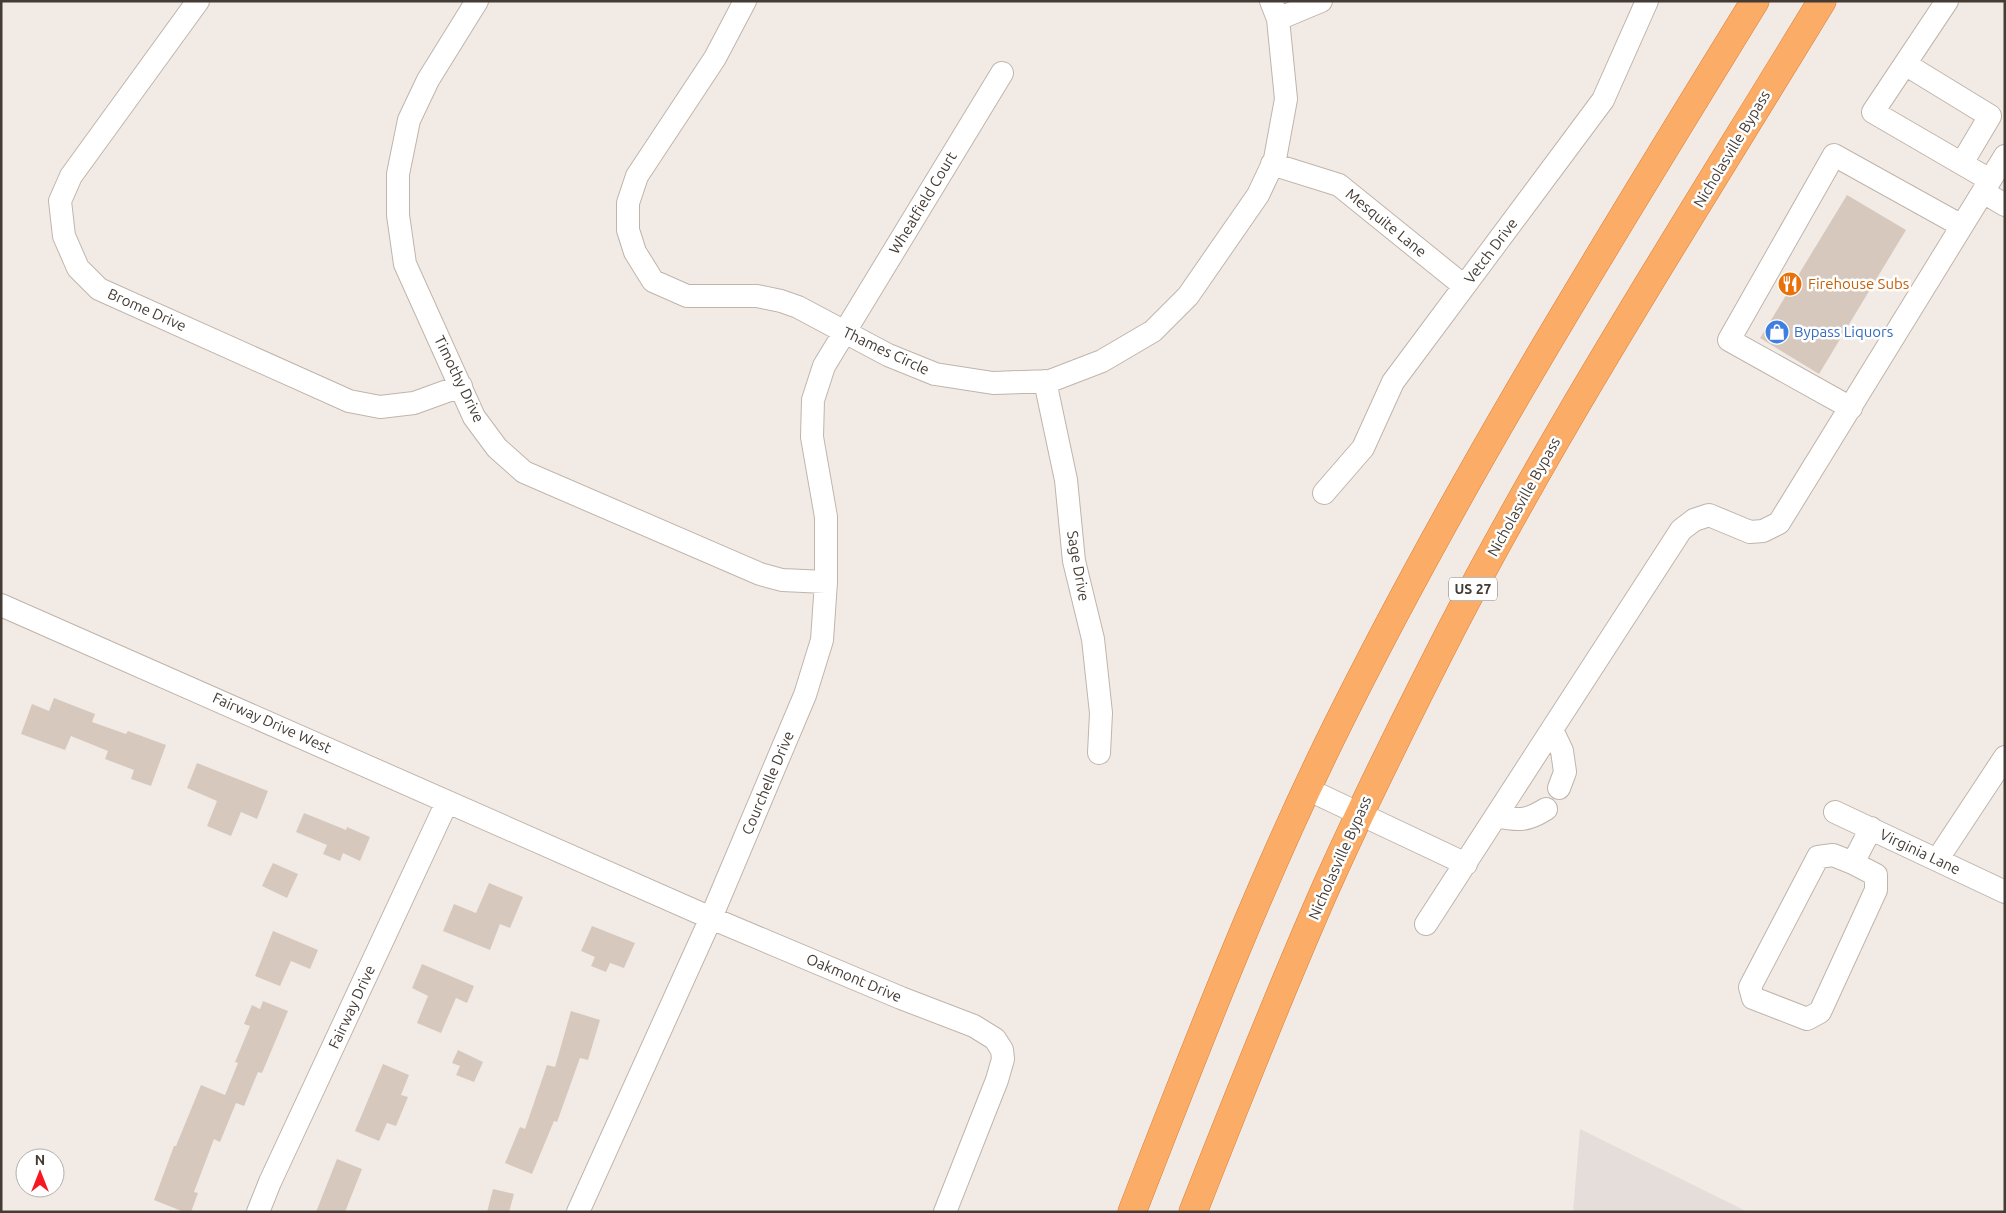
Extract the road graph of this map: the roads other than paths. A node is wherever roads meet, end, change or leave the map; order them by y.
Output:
1 (198, 1) edge
2 (477, 1) edge
3 (745, 1) edge
4 (1321, 1) edge
5 (1646, 1) edge
6 (1755, 1) edge
7 (1822, 1) edge
8 (1947, 1) edge
9 (1275, 10) edge
10 (1905, 64) junction
11 (1002, 73) dead end
12 (2005, 156) edge
13 (1962, 163) junction
14 (1272, 164) junction
15 (1986, 186) junction
16 (2005, 205) edge
17 (1962, 226) junction
18 (1464, 286) junction
19 (844, 332) junction
20 (1045, 381) junction
21 (461, 386) junction
22 (1851, 408) junction
23 (1324, 493) dead end
24 (826, 582) junction
25 (1, 605) edge
26 (1552, 730) junction
27 (1098, 753) dead end
28 (2005, 757) edge
29 (1559, 788) dead end
30 (1307, 789) junction
31 (448, 802) junction
32 (1546, 809) dead end
33 (1834, 812) dead end
34 (1360, 813) junction
35 (1496, 816) junction
36 (1870, 828) junction
37 (542, 844) joint
38 (1937, 860) junction
39 (1854, 863) junction
40 (1466, 864) junction
41 (2005, 892) edge
42 (711, 918) junction
43 (1426, 924) dead end
44 (258, 1212) edge
45 (578, 1212) edge
46 (944, 1212) edge
47 (1132, 1212) edge
48 (1193, 1212) edge

1 - 21 street, Brome Drive
2 - 21 street, Timothy Drive
3 - 19 street, Thames Circle
4 - 9 street
5 - 18 street, Vetch Drive
6 - 30 highway
7 - 34 highway, Nicholasville Bypass / US 27
8 - 10 street
9 - 14 street, Thames Circle
10 - 13 street
10 - 13 street
11 - 19 street, Wheatfield Court
12 - 15 street
13 - 15 street
14 - 18 street, Mesquite Lane
14 - 20 street, Thames Circle
15 - 16 street
15 - 17 street
17 - 22 street
17 - 22 street
18 - 23 street, Vetch Drive
19 - 20 street, Thames Circle
19 - 24 street, Courchelle Drive
20 - 27 street, Sage Drive
21 - 24 street, Timothy Drive
22 - 26 street
24 - 42 street, Courchelle Drive
25 - 31 street, Fairway Drive West
26 - 29 street
26 - 35 street
28 - 38 street
30 - 34 street
30 - 47 highway
31 - 37 street, Fairway Drive West
31 - 44 street, Fairway Drive
32 - 35 street
33 - 36 street, Virginia Lane
34 - 40 street
34 - 48 highway, Nicholasville Bypass / US 27
35 - 40 street
36 - 38 street, Virginia Lane
36 - 39 street
37 - 42 street, Oakmont Drive
38 - 41 street, Virginia Lane
39 - 39 street
40 - 43 street
42 - 45 street, Courchelle Drive
42 - 46 street, Oakmont Drive

